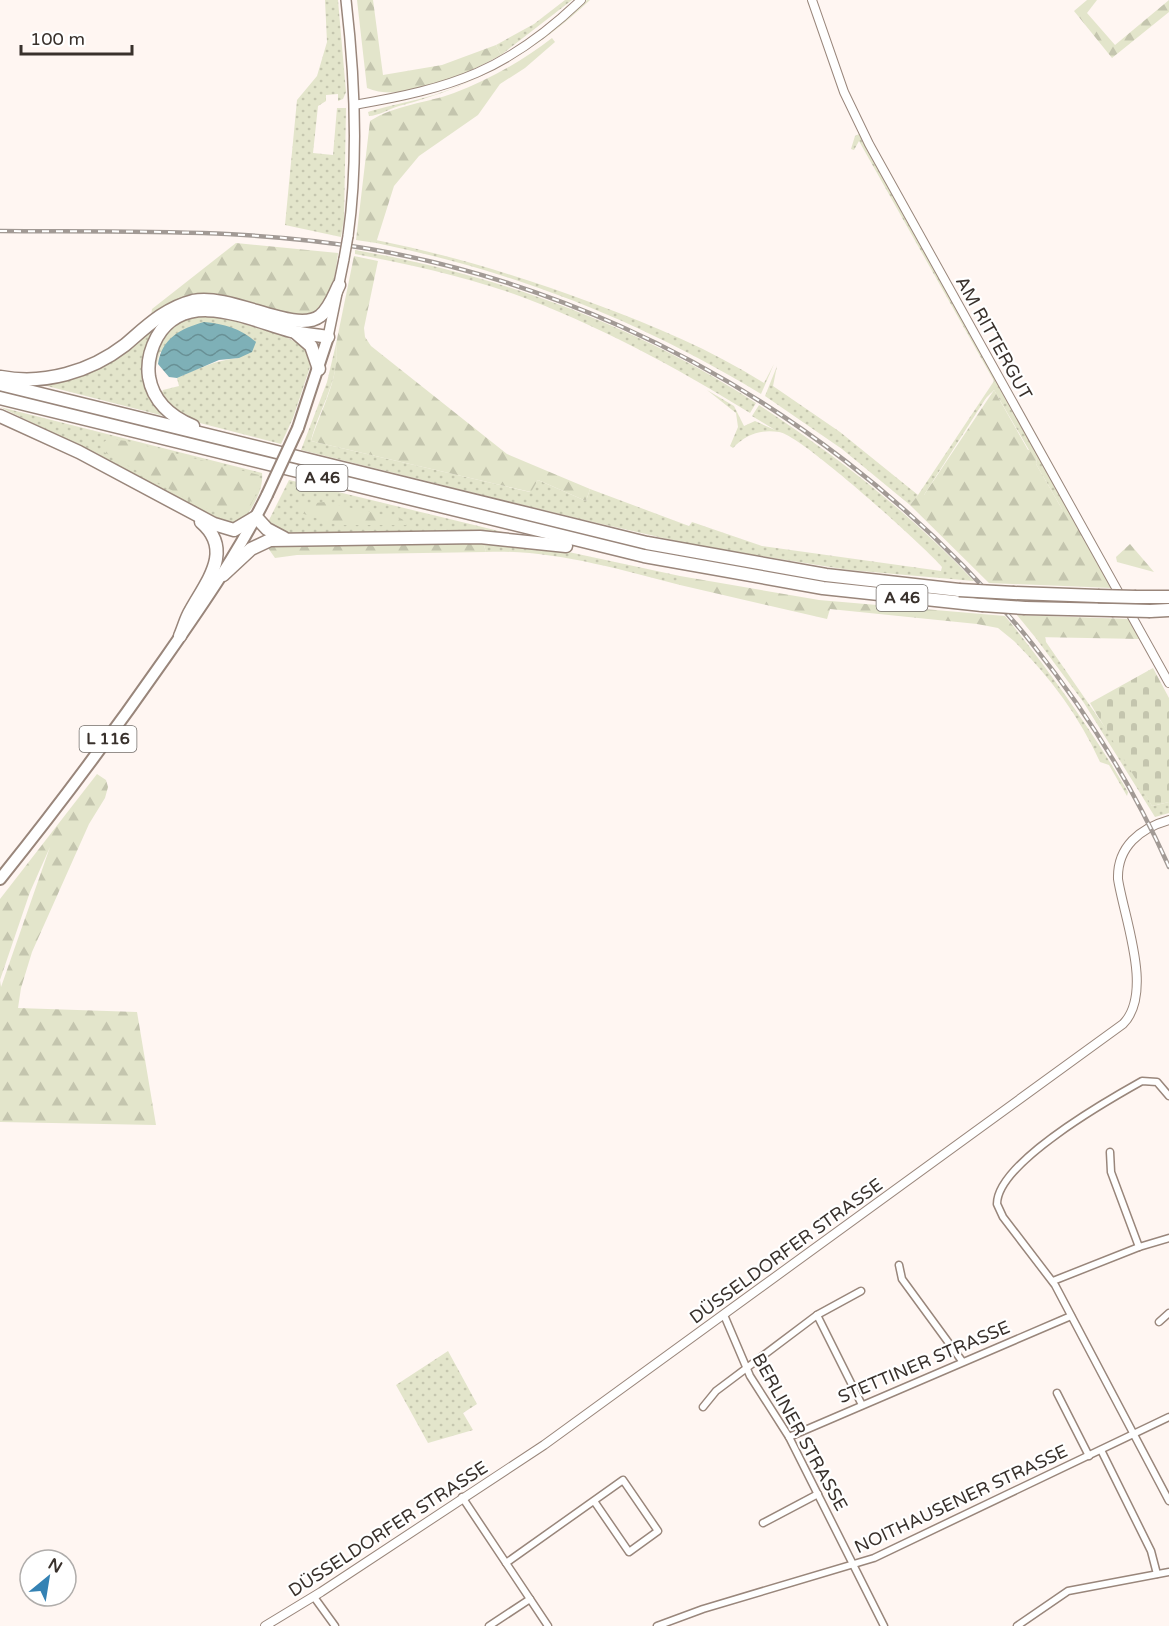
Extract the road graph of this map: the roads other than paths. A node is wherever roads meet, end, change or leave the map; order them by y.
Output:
1 (346, 0) edge
2 (581, 0) edge
3 (812, 0) edge
4 (354, 105) junction
5 (339, 285) junction
6 (294, 327) junction
7 (328, 337) junction
8 (319, 369) junction
9 (0, 377) edge
10 (0, 384) edge
11 (0, 398) edge
12 (0, 416) edge
13 (251, 446) junction
14 (186, 510) junction
15 (256, 517) junction
16 (290, 539) junction
17 (644, 556) junction
18 (223, 574) junction
19 (1169, 597) edge
20 (1169, 610) edge
21 (180, 636) junction
22 (1169, 683) edge
23 (1169, 820) edge
24 (0, 879) edge
25 (1169, 1096) edge
26 (1110, 1152) dead end
27 (1169, 1238) edge
28 (1140, 1246) junction
29 (899, 1265) dead end
30 (1053, 1281) junction
31 (861, 1291) dead end
32 (1169, 1313) edge
33 (817, 1315) junction
34 (724, 1316) junction
35 (1071, 1316) junction
36 (1159, 1322) dead end
37 (962, 1361) junction
38 (746, 1368) junction
39 (1057, 1392) dead end
40 (862, 1405) junction
41 (703, 1407) dead end
42 (1169, 1417) edge
43 (1133, 1435) junction
44 (789, 1437) junction
45 (1101, 1450) junction
46 (1089, 1456) junction
47 (818, 1494) junction
48 (462, 1497) junction
49 (594, 1501) junction
50 (1169, 1501) edge
51 (764, 1523) dead end
52 (506, 1563) junction
53 (854, 1565) junction
54 (1169, 1572) edge
55 (1157, 1574) junction
56 (314, 1597) junction
57 (530, 1599) junction
58 (265, 1626) edge
59 (335, 1626) edge
60 (489, 1626) edge
61 (548, 1626) edge
62 (657, 1626) edge
63 (884, 1626) edge
64 (1017, 1626) edge

1 - 4 main road, L 116
2 - 4 street
3 - 22 street, AM RITTERGUT
4 - 5 main road, L 116, bridge
5 - 6 highway
5 - 7 main road, L 116
6 - 7 highway
6 - 8 highway
6 - 9 highway
6 - 13 highway
7 - 8 main road, L 116
8 - 15 main road, L 116, bridge
10 - 13 highway, A 46
11 - 17 highway, A 46
12 - 14 highway
13 - 19 highway, A 46, bridge
14 - 15 highway
14 - 21 highway
15 - 16 highway
15 - 18 main road, L 116
16 - 17 highway
16 - 18 highway
17 - 20 highway, A 46, bridge
18 - 21 main road, L 116
21 - 24 main road, L 116
23 - 34 street, DÜSSELDORFER STRASSE
25 - 30 street
26 - 28 street
27 - 28 street
28 - 30 street
29 - 37 street
30 - 35 street
31 - 33 street
32 - 36 street
33 - 38 street
33 - 40 street
34 - 38 street, BERLINER STRASSE
34 - 48 street, DÜSSELDORFER STRASSE
35 - 37 street, STETTINER STRASSE
35 - 43 street
37 - 40 street, STETTINER STRASSE
38 - 41 street
38 - 44 street, BERLINER STRASSE
39 - 46 street
40 - 44 street, STETTINER STRASSE
42 - 43 street, NOITHAUSENER STRASSE
43 - 45 street, NOITHAUSENER STRASSE
43 - 50 street
44 - 47 street, BERLINER STRASSE
45 - 46 street, NOITHAUSENER STRASSE
45 - 55 street
46 - 53 street, NOITHAUSENER STRASSE
47 - 51 street
47 - 53 street, BERLINER STRASSE
48 - 52 street
48 - 56 street, DÜSSELDORFER STRASSE
49 - 49 street
49 - 52 street
52 - 57 street
53 - 62 street, NOITHAUSENER STRASSE
53 - 63 street, BERLINER STRASSE
54 - 55 street
55 - 64 street
56 - 58 street, DÜSSELDORFER STRASSE
56 - 59 street
57 - 60 street
57 - 61 street

